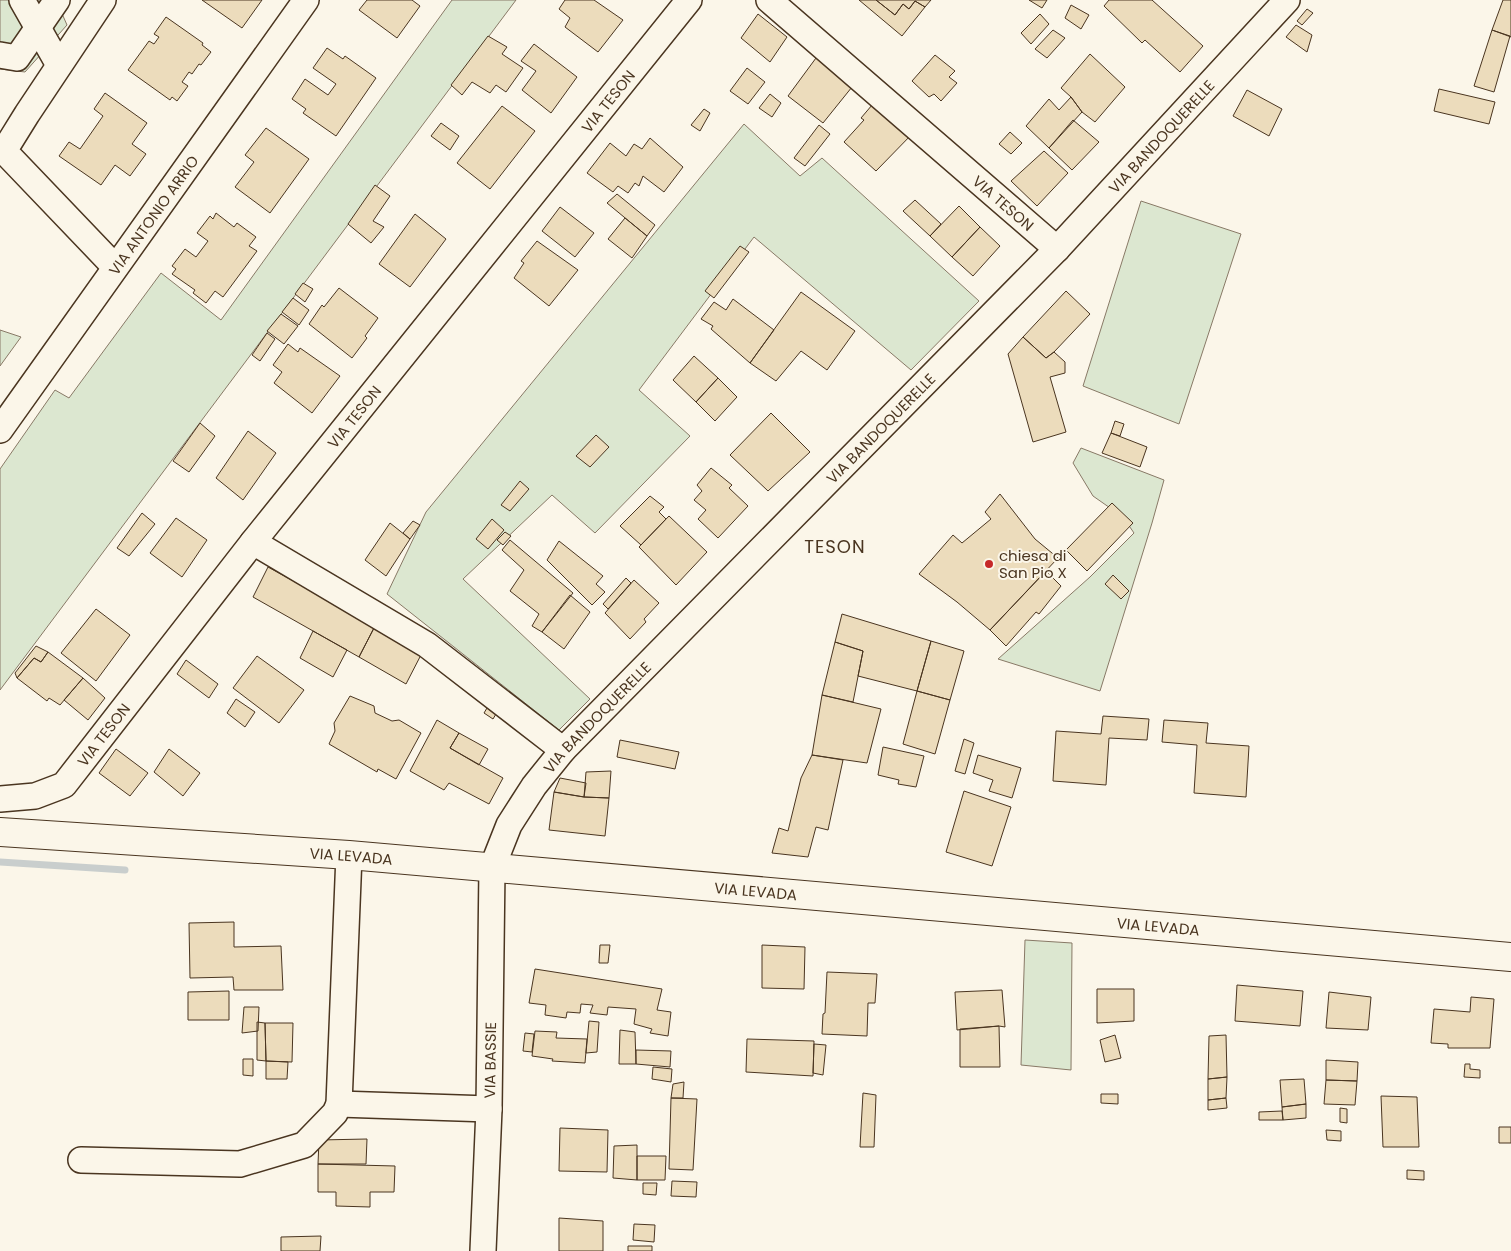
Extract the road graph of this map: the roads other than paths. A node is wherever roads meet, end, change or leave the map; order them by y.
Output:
1 (22, 0) edge
2 (57, 0) edge
3 (103, 0) edge
4 (306, 0) edge
5 (689, 0) edge
6 (769, 0) edge
7 (1287, 0) edge
8 (37, 28) junction
9 (0, 55) edge
10 (59, 65) junction
11 (1057, 249) junction
12 (115, 267) junction
13 (1, 427) edge
14 (253, 542) junction
15 (563, 750) junction
16 (0, 799) edge
17 (0, 832) edge
18 (348, 855) junction
19 (492, 868) junction
20 (1511, 958) edge
21 (339, 1104) junction
22 (489, 1109) junction
23 (81, 1160) dead end
24 (483, 1251) edge

1 - 8 street
2 - 8 street
3 - 10 street
4 - 12 street, VIA ANTONIO ARRIO
5 - 14 street, VIA TESON
6 - 11 street, VIA TESON
7 - 11 street, VIA BANDOQUERELLE
8 - 9 street
8 - 10 street
10 - 12 street
11 - 15 street, VIA BANDOQUERELLE
12 - 13 street, VIA ANTONIO ARRIO
14 - 15 street
14 - 16 street, VIA TESON
15 - 19 street, VIA BANDOQUERELLE
17 - 18 main road, VIA LEVADA
18 - 19 main road, VIA LEVADA
18 - 21 street
19 - 20 main road, VIA LEVADA
19 - 22 street, VIA BASSIE
21 - 22 street
21 - 23 street
22 - 24 street, VIA BASSIE

